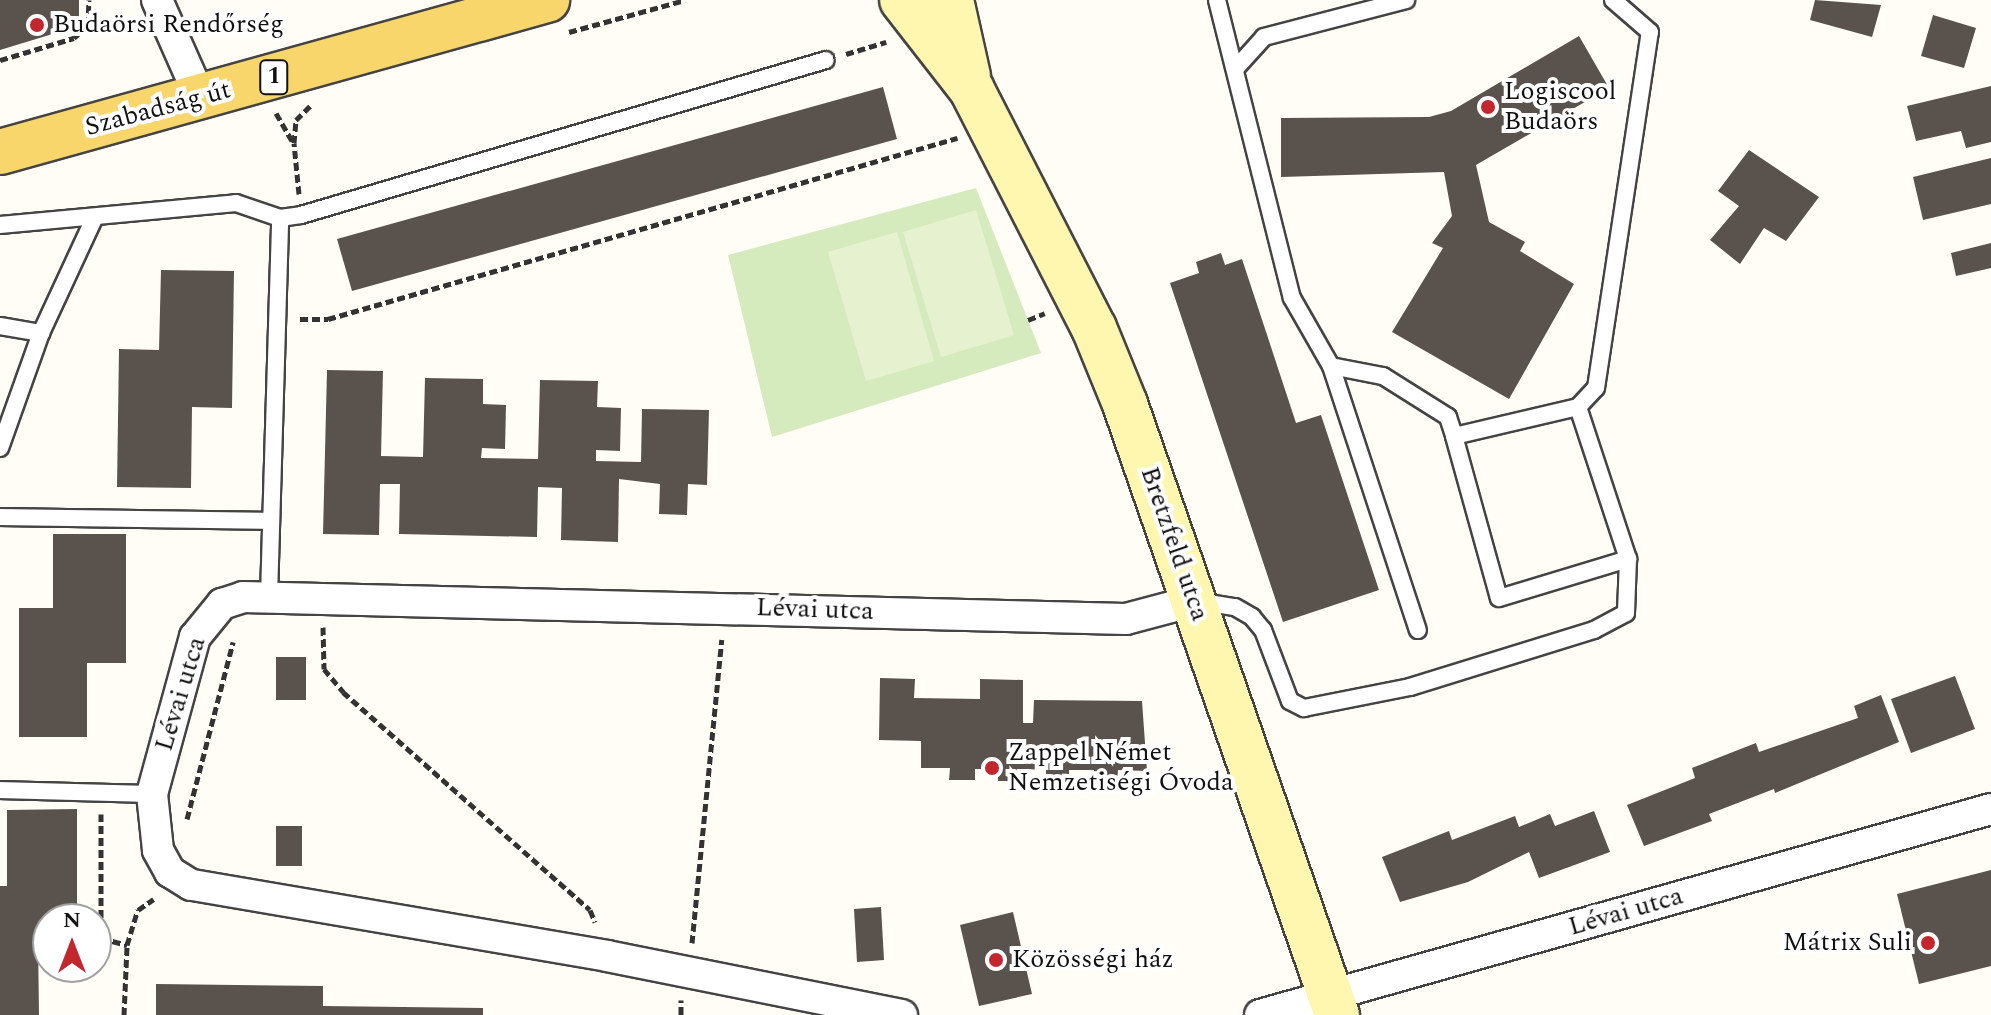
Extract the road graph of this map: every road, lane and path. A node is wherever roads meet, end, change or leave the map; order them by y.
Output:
1 (89, 0) edge
2 (157, 0) edge
3 (685, 0) edge
4 (951, 0) edge
5 (1217, 0) edge
6 (1406, 0) edge
7 (1613, 0) edge
8 (556, 16) edge
9 (902, 19) edge
10 (0, 60) edge
11 (826, 60) joint
12 (1237, 67) junction
13 (972, 90) junction
14 (200, 97) junction
15 (316, 103) dead end
16 (957, 138) dead end
17 (0, 152) edge
18 (301, 215) junction
19 (280, 218) junction
20 (94, 219) junction
21 (0, 225) edge
22 (299, 319) dead end
23 (0, 326) edge
24 (41, 333) junction
25 (1331, 366) junction
26 (1578, 407) junction
27 (1454, 436) junction
28 (0, 448) edge
29 (0, 517) edge
30 (271, 521) junction
31 (1628, 559) junction
32 (1194, 601) junction
33 (286, 603) junction
34 (725, 608) junction
35 (1418, 630) dead end
36 (240, 632) dead end
37 (0, 790) edge
38 (101, 793) junction
39 (152, 794) junction
40 (1991, 809) edge
41 (170, 872) junction
42 (127, 945) junction
43 (608, 956) junction
44 (689, 971) junction
45 (1334, 1005) edge
46 (124, 1015) edge
47 (902, 1015) edge
48 (1260, 1015) edge

1 - 10 path
2 - 14 street
3 - 8 path
4 - 13 main road, Bretzfeld utca
5 - 12 lane
6 - 12 lane
7 - 26 lane
8 - 14 main road, Szabadság út / 1
9 - 11 path
9 - 13 main road, Bretzfeld utca
11 - 18 lane
12 - 25 lane
13 - 32 main road, Bretzfeld utca
14 - 17 main road, Szabadság út / 1
15 - 18 path
16 - 22 path
18 - 19 lane
19 - 20 lane
19 - 30 lane
20 - 21 lane
20 - 24 lane
23 - 24 lane
24 - 28 lane
25 - 27 lane
25 - 35 lane
26 - 27 lane
26 - 31 lane
27 - 31 lane
29 - 30 lane
30 - 33 lane
31 - 32 lane
32 - 34 street, Lévai utca
32 - 45 main road, Bretzfeld utca
33 - 34 street, Lévai utca
33 - 39 street, Lévai utca
33 - 43 path
34 - 44 path
36 - 41 path
37 - 38 lane
38 - 39 lane
38 - 42 path
39 - 41 street, Lévai utca
40 - 45 street, Lévai utca
41 - 42 path
41 - 43 street
42 - 46 path
43 - 44 street
44 - 47 street
45 - 48 street, Lévai utca

